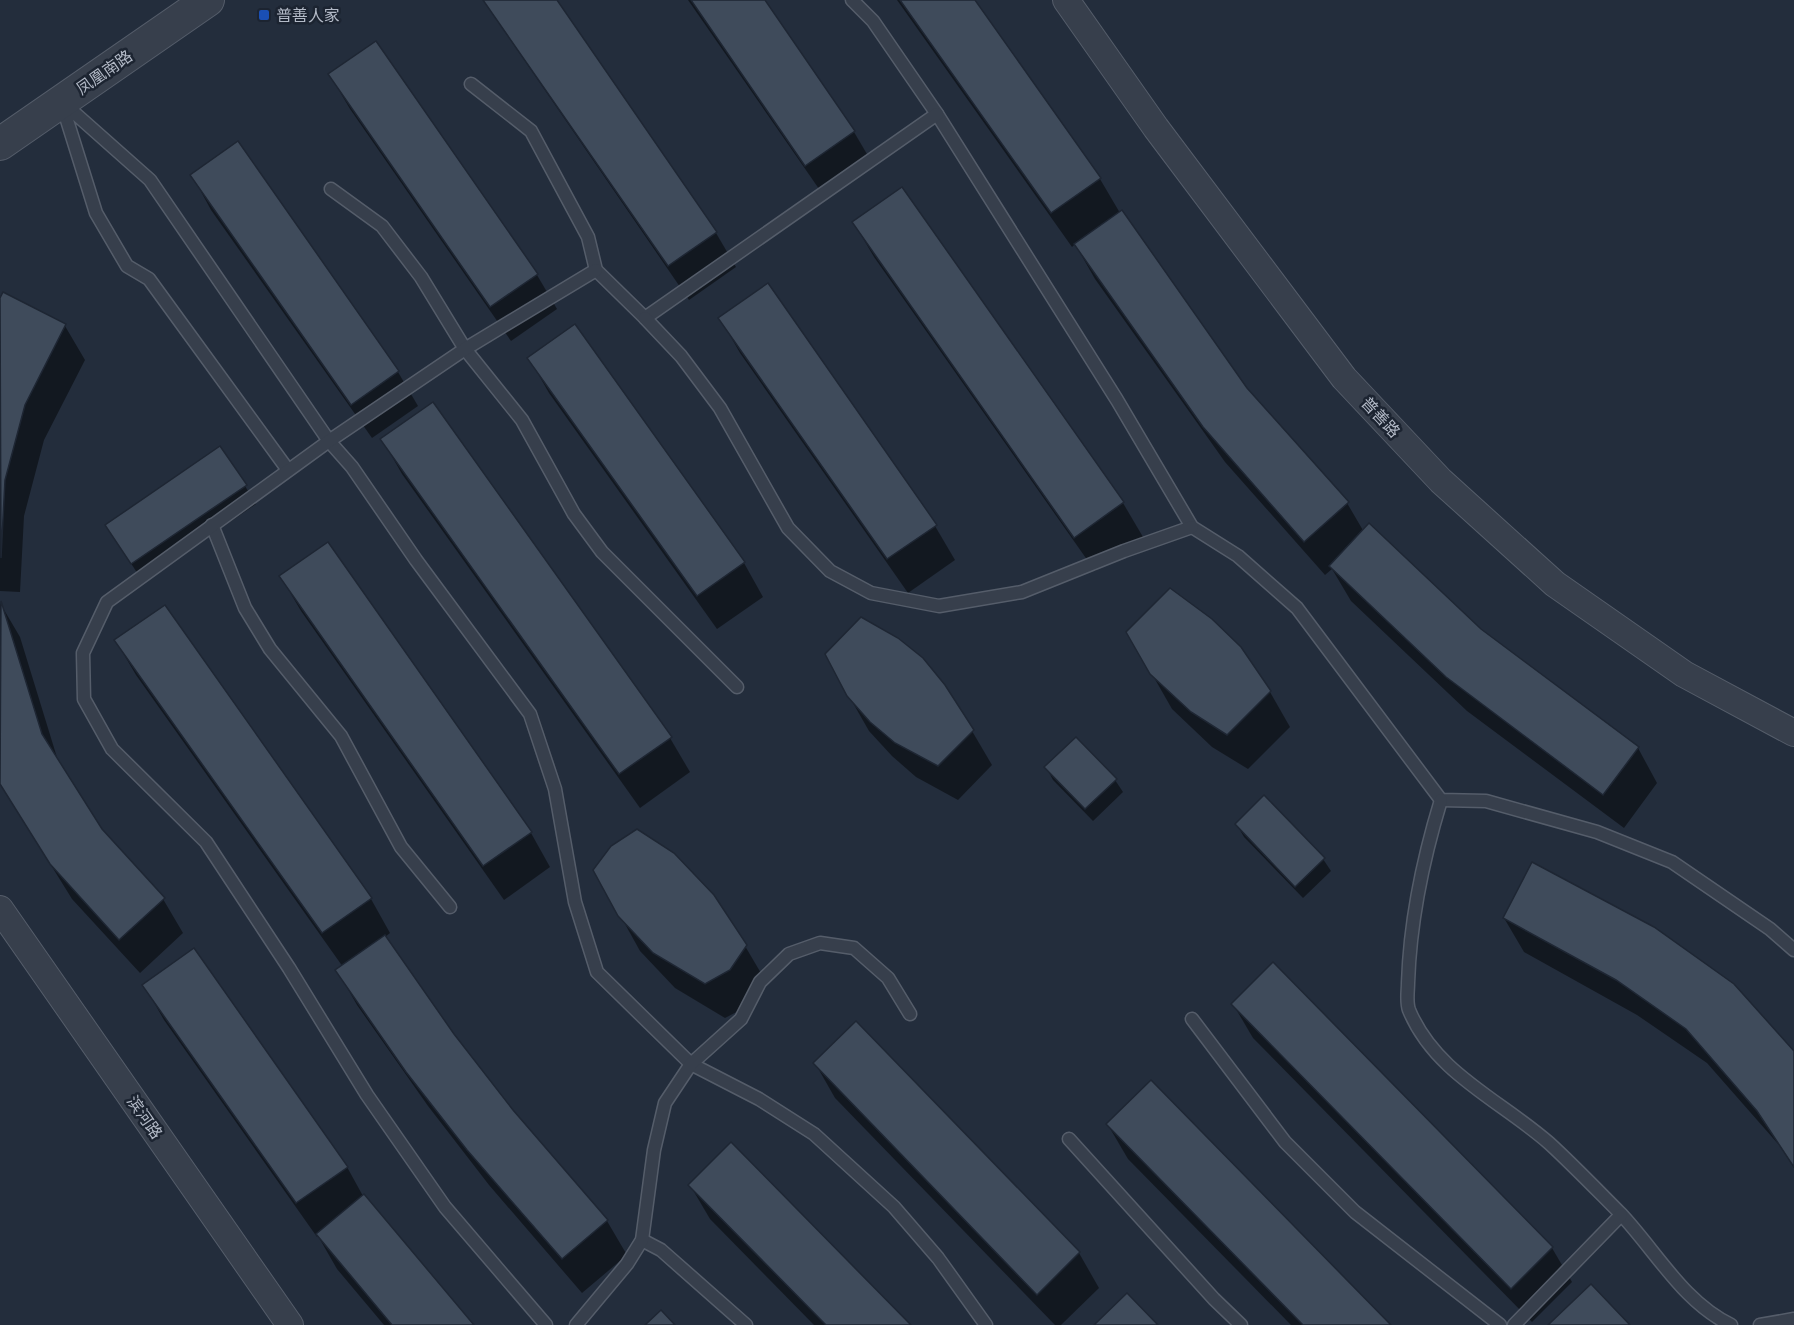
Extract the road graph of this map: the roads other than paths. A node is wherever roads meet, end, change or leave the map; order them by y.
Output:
1 (208, 0) edge
2 (852, 0) edge
3 (1066, 0) edge
4 (471, 84) dead end
5 (61, 101) junction
6 (937, 114) junction
7 (0, 144) edge
8 (331, 189) dead end
9 (596, 270) junction
10 (645, 318) junction
11 (465, 349) junction
12 (329, 441) junction
13 (288, 470) junction
14 (212, 525) junction
15 (1192, 527) junction
16 (737, 687) dead end
17 (1794, 734) edge
18 (1441, 800) junction
19 (450, 908) dead end
20 (0, 909) edge
21 (1794, 950) edge
22 (910, 1014) dead end
23 (1192, 1019) dead end
24 (691, 1064) junction
25 (1069, 1139) dead end
26 (1622, 1215) junction
27 (642, 1240) junction
28 (1794, 1319) edge
29 (290, 1325) edge
30 (546, 1325) edge
31 (576, 1325) edge
32 (746, 1325) edge
33 (986, 1325) edge
34 (1240, 1325) edge
35 (1500, 1325) edge
36 (1514, 1325) edge
37 (1731, 1325) edge
38 (1760, 1325) edge

1 - 5 street, 凤凰南路
2 - 6 lane
3 - 17 street, 普善路
4 - 9 lane
5 - 7 street, 凤凰南路
5 - 12 lane
5 - 13 lane
6 - 10 lane
6 - 15 lane
8 - 11 lane
9 - 10 lane
9 - 11 lane
10 - 15 lane
11 - 12 lane
11 - 16 lane
12 - 13 lane
12 - 24 lane
13 - 14 lane
14 - 19 lane
14 - 30 lane
15 - 18 lane
18 - 21 lane
18 - 26 lane
20 - 29 street, 滨河路
22 - 24 lane
23 - 35 lane
24 - 27 lane
24 - 33 lane
25 - 34 lane
26 - 36 lane
26 - 37 lane
27 - 31 lane
27 - 32 lane
28 - 38 lane

